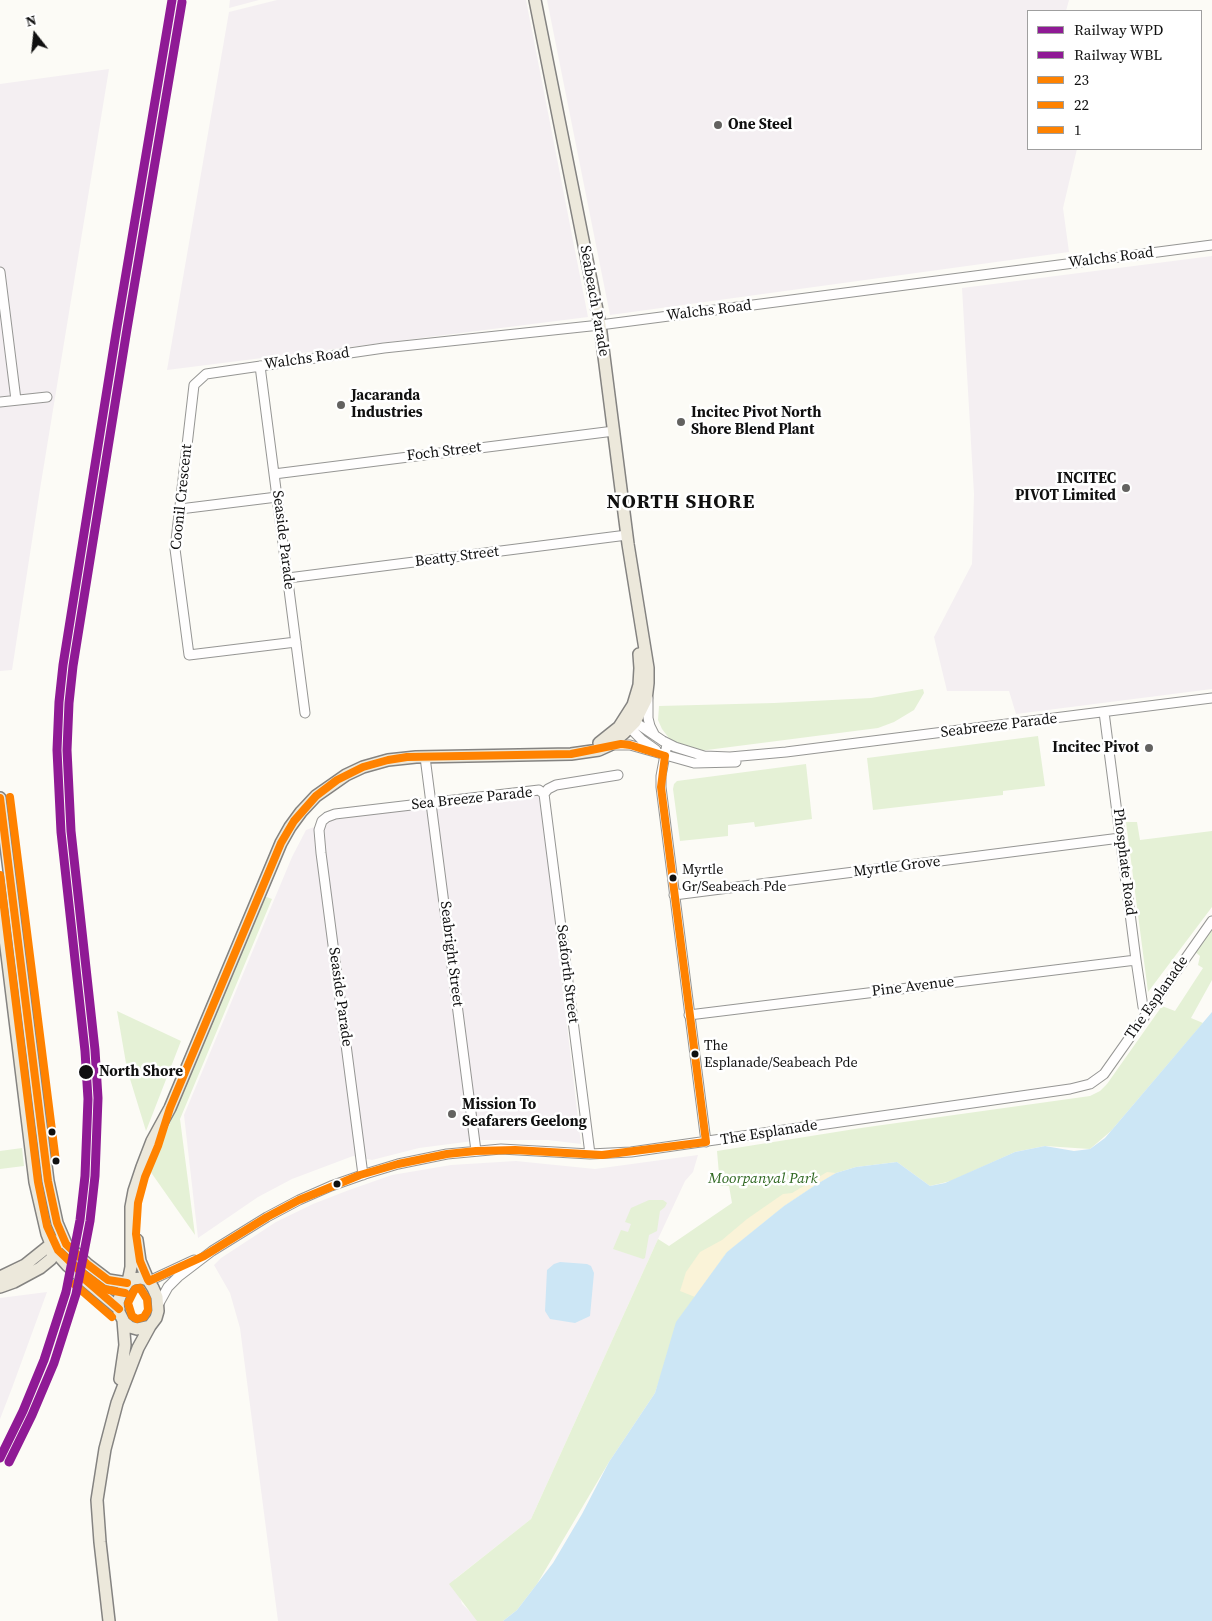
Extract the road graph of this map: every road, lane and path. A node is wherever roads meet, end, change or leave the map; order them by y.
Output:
1 (535, 0) edge
2 (1212, 245) edge
3 (0, 272) edge
4 (600, 325) junction
5 (260, 366) junction
6 (206, 374) joint
7 (47, 397) dead end
8 (16, 400) junction
9 (0, 402) edge
10 (614, 431) junction
11 (274, 474) junction
12 (277, 497) junction
13 (180, 509) junction
14 (627, 535) junction
15 (288, 578) junction
16 (637, 605) junction
17 (296, 642) junction
18 (648, 683) junction
19 (1212, 698) edge
20 (1104, 712) junction
21 (305, 713) dead end
22 (630, 723) junction
23 (657, 737) junction
24 (668, 744) junction
25 (610, 745) junction
26 (786, 752) junction
27 (571, 754) junction
28 (665, 756) junction
29 (425, 757) junction
30 (618, 775) dead end
31 (544, 794) junction
32 (0, 798) edge
33 (432, 803) junction
34 (324, 820) joint
35 (1120, 838) junction
36 (3, 850) edge
37 (674, 895) junction
38 (0, 898) edge
39 (1212, 921) edge
40 (1136, 960) junction
41 (1148, 1011) junction
42 (690, 1015) junction
43 (170, 1108) junction
44 (706, 1142) junction
45 (476, 1151) junction
46 (590, 1154) junction
47 (363, 1174) junction
48 (61, 1235) junction
49 (53, 1249) junction
50 (204, 1256) junction
51 (0, 1276) edge
52 (148, 1280) junction
53 (128, 1283) junction
54 (0, 1287) edge
55 (158, 1305) junction
56 (119, 1308) junction
57 (123, 1320) junction
58 (150, 1326) junction
59 (117, 1403) junction
60 (111, 1621) edge

1 - 4 main road, Seabeach Parade
2 - 4 street, Walchs Road
3 - 8 street
4 - 5 street, Walchs Road
4 - 10 main road, Seabeach Parade
5 - 6 street, Walchs Road
5 - 11 street, Seaside Parade
6 - 13 street, Coonil Crescent
7 - 8 street
8 - 9 street
10 - 11 street, Foch Street
10 - 14 main road, Seabeach Parade
11 - 12 street, Seaside Parade
12 - 13 street
12 - 15 street, Seaside Parade
13 - 17 street, Coonil Crescent
14 - 15 street, Beatty Street
14 - 16 main road, Seabeach Parade
15 - 17 street, Seaside Parade
16 - 18 main road, Seabeach Parade
16 - 22 main road, Seabeach Parade
17 - 21 street, Seaside Parade
18 - 22 main road, Seabeach Parade
18 - 23 street
19 - 20 street, Seabreeze Parade
20 - 26 street, Seabreeze Parade
20 - 35 street, Phosphate Road
22 - 23 street, Seabreeze Parade
22 - 25 main road
22 - 27 main road, Seabeach Parade
22 - 28 street, Seabreeze Parade
23 - 24 street, Seabreeze Parade
24 - 26 street, Seabreeze Parade
24 - 28 street
25 - 27 main road
25 - 28 street, Seabreeze Parade
26 - 28 street, Seabreeze Parade
27 - 29 main road
28 - 37 street
29 - 33 street, Seabright Street
29 - 43 main road
30 - 31 street, Sea Breeze Parade
31 - 33 street, Sea Breeze Parade
31 - 46 street, Seaforth Street
32 - 36 main road
33 - 34 street, Sea Breeze Parade
33 - 45 street, Seabright Street
34 - 47 street, Seaside Parade
35 - 37 street, Myrtle Grove
35 - 40 street, Phosphate Road
36 - 48 main road
37 - 42 street
38 - 49 main road
39 - 41 street, The Esplanade
40 - 41 street, Phosphate Road
40 - 42 street, Pine Avenue
41 - 44 street, The Esplanade
42 - 44 street
43 - 52 main road
43 - 53 main road
44 - 46 street, The Esplanade
45 - 46 street, The Esplanade
45 - 47 street, The Esplanade
47 - 50 street, The Esplanade
48 - 49 main road
48 - 53 main road
49 - 51 main road
49 - 54 main road
49 - 56 main road
50 - 52 street, The Esplanade
50 - 55 street, The Esplanade
52 - 53 main road
52 - 55 main road
53 - 56 main road
55 - 58 main road
56 - 57 main road
57 - 58 main road
57 - 59 main road
58 - 59 main road
59 - 60 main road

